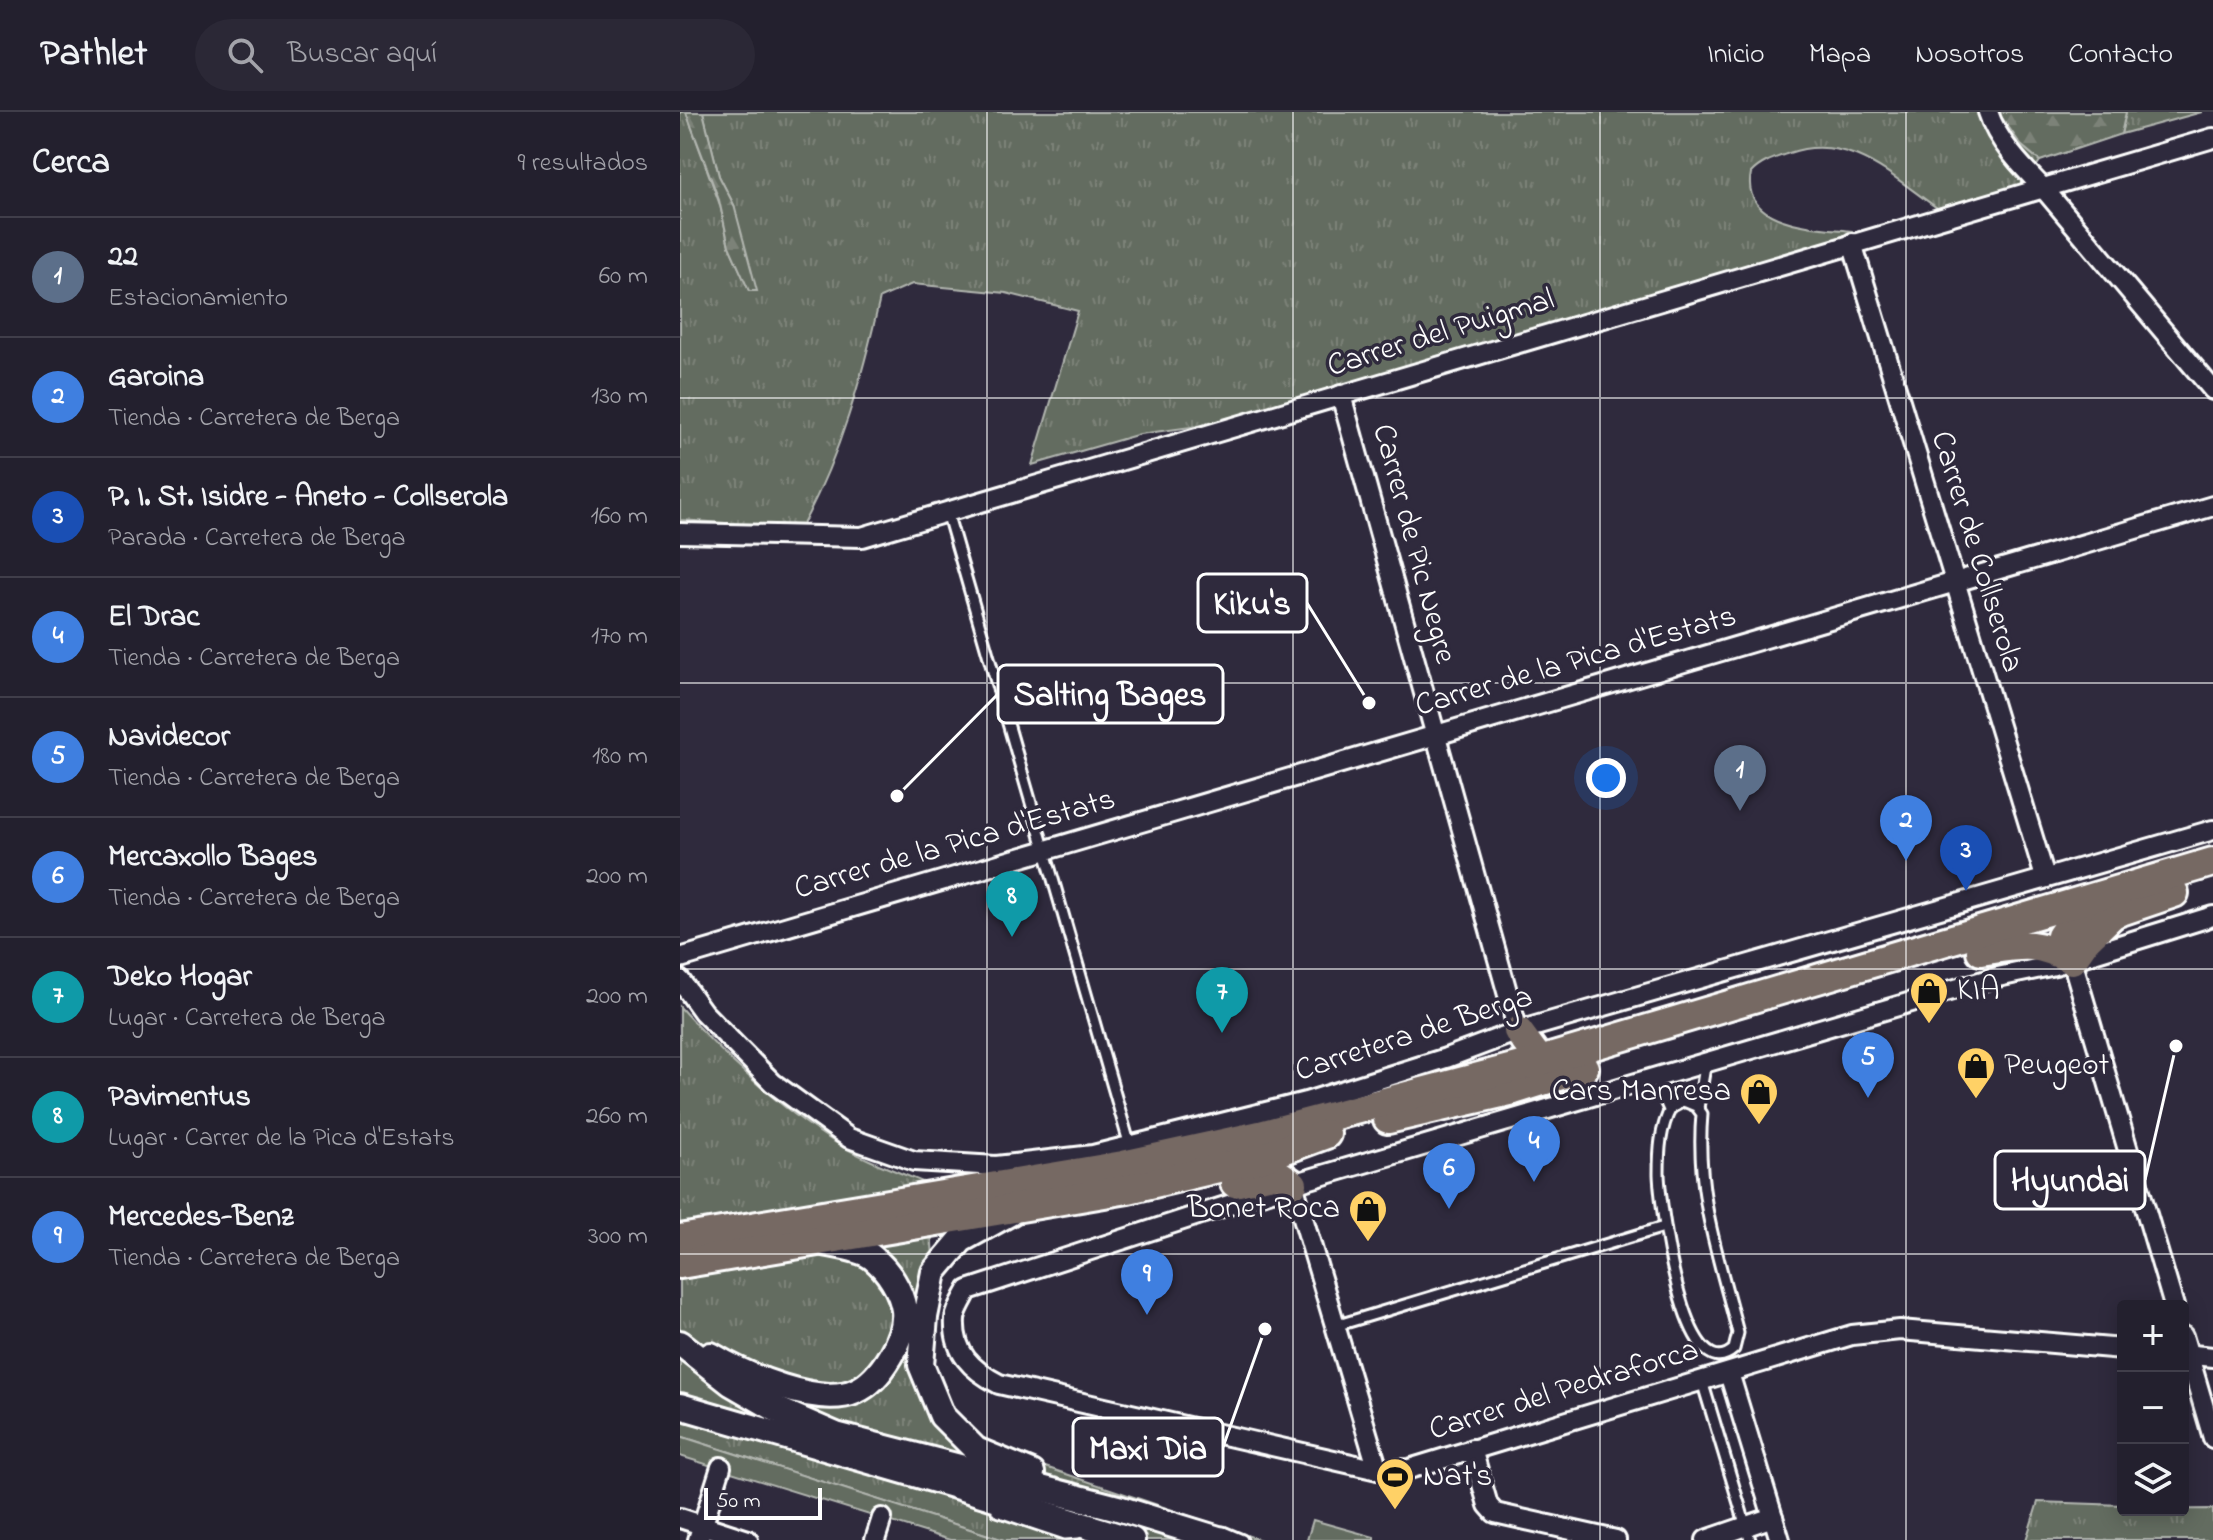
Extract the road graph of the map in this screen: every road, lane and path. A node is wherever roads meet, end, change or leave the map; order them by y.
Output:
1 (1988, 112) edge
2 (2213, 138) edge
3 (2044, 189) junction
4 (1852, 243) junction
5 (2213, 390) edge
6 (1341, 395) junction
7 (2213, 506) edge
8 (947, 512) junction
9 (680, 533) edge
10 (1953, 581) junction
11 (1435, 735) junction
12 (2213, 830) edge
13 (1044, 850) junction
14 (2213, 862) edge
15 (2213, 872) edge
16 (2045, 877) junction
17 (2213, 881) edge
18 (2213, 916) edge
19 (1944, 942) junction
20 (2071, 944) junction
21 (680, 958) edge
22 (680, 980) edge
23 (1518, 1031) junction
24 (1677, 1038) junction
25 (1540, 1061) junction
26 (1706, 1061) junction
27 (1654, 1077) junction
28 (1448, 1084) junction
29 (1698, 1108) junction
30 (1669, 1110) junction
31 (1330, 1132) junction
32 (1130, 1146) junction
33 (1293, 1184) junction
34 (1128, 1189) junction
35 (1019, 1207) junction
36 (1664, 1227) junction
37 (680, 1239) edge
38 (820, 1242) junction
39 (680, 1253) edge
40 (680, 1264) edge
41 (2172, 1300) edge
42 (1335, 1326) junction
43 (680, 1336) edge
44 (680, 1343) edge
45 (1736, 1346) junction
46 (2117, 1348) edge
47 (2189, 1349) edge
48 (1710, 1354) junction
49 (2213, 1357) edge
50 (2189, 1361) edge
51 (680, 1363) edge
52 (1752, 1366) junction
53 (1729, 1373) junction
54 (1706, 1380) junction
55 (680, 1406) edge
56 (2213, 1438) edge
57 (797, 1439) junction
58 (1472, 1449) junction
59 (721, 1467) dead end
60 (1378, 1470) junction
61 (1129, 1512) junction
62 (1773, 1517) junction
63 (680, 1518) edge
64 (882, 1518) dead end
65 (700, 1533) edge
66 (1748, 1533) edge
67 (748, 1540) edge
68 (875, 1540) edge
69 (1132, 1540) edge
70 (1185, 1540) edge
71 (1222, 1540) edge
72 (1242, 1540) edge
73 (1616, 1540) edge
74 (1706, 1540) edge
75 (1780, 1540) edge

1 - 3 street
2 - 3 street, Carrer del Puigmal
3 - 4 street, Carrer del Puigmal
3 - 5 street
4 - 6 street, Carrer del Puigmal
4 - 10 street, Carrer de Collserola
6 - 8 street, Carrer del Puigmal
6 - 11 street, Carrer de Pic Negre
7 - 10 street, Carrer de la Pica d'Estats
8 - 9 street, Carrer del Puigmal
8 - 13 lane
10 - 11 street, Carrer de la Pica d'Estats
10 - 16 street, Carrer de Collserola
11 - 13 street, Carrer de la Pica d'Estats
11 - 23 street, Carrer de Pic Negre
12 - 16 street, Carretera de Berga
13 - 21 street, Carrer de la Pica d'Estats
13 - 32 lane
14 - 19 main road
15 - 20 main road
16 - 23 street, Carretera de Berga
17 - 20 main road
18 - 20 street
19 - 20 main road
19 - 25 main road
20 - 24 main road
20 - 26 street
20 - 41 street
22 - 32 street, Carretera de Berga
23 - 25 main road
23 - 28 main road
23 - 32 street, Carretera de Berga
24 - 25 main road
24 - 31 main road
25 - 28 main road
26 - 27 street
26 - 29 lane
27 - 30 lane
27 - 33 street
28 - 37 main road
29 - 30 lane
29 - 45 lane
30 - 36 lane
31 - 34 main road
31 - 39 main road
33 - 34 main road
33 - 42 street
33 - 60 street, Carrer del Pedraforca
34 - 35 main road
35 - 38 main road
35 - 61 main road
36 - 42 lane
36 - 48 lane
38 - 40 main road
38 - 43 main road
42 - 60 street
44 - 61 main road
45 - 48 lane
45 - 52 lane
46 - 52 street, Carrer del Pedraforca
47 - 49 street
48 - 54 lane
50 - 56 street
51 - 57 main road
52 - 53 street, Carrer del Pedraforca
53 - 54 street, Carrer del Pedraforca
53 - 62 street
54 - 58 street, Carrer del Pedraforca
54 - 66 lane
55 - 57 main road
57 - 69 main road
58 - 60 street, Carrer del Pedraforca
58 - 73 street
59 - 65 street
61 - 70 main road
61 - 71 main road
61 - 72 lane
62 - 66 street
62 - 75 street
63 - 65 street
64 - 68 street
65 - 67 street
66 - 74 street

